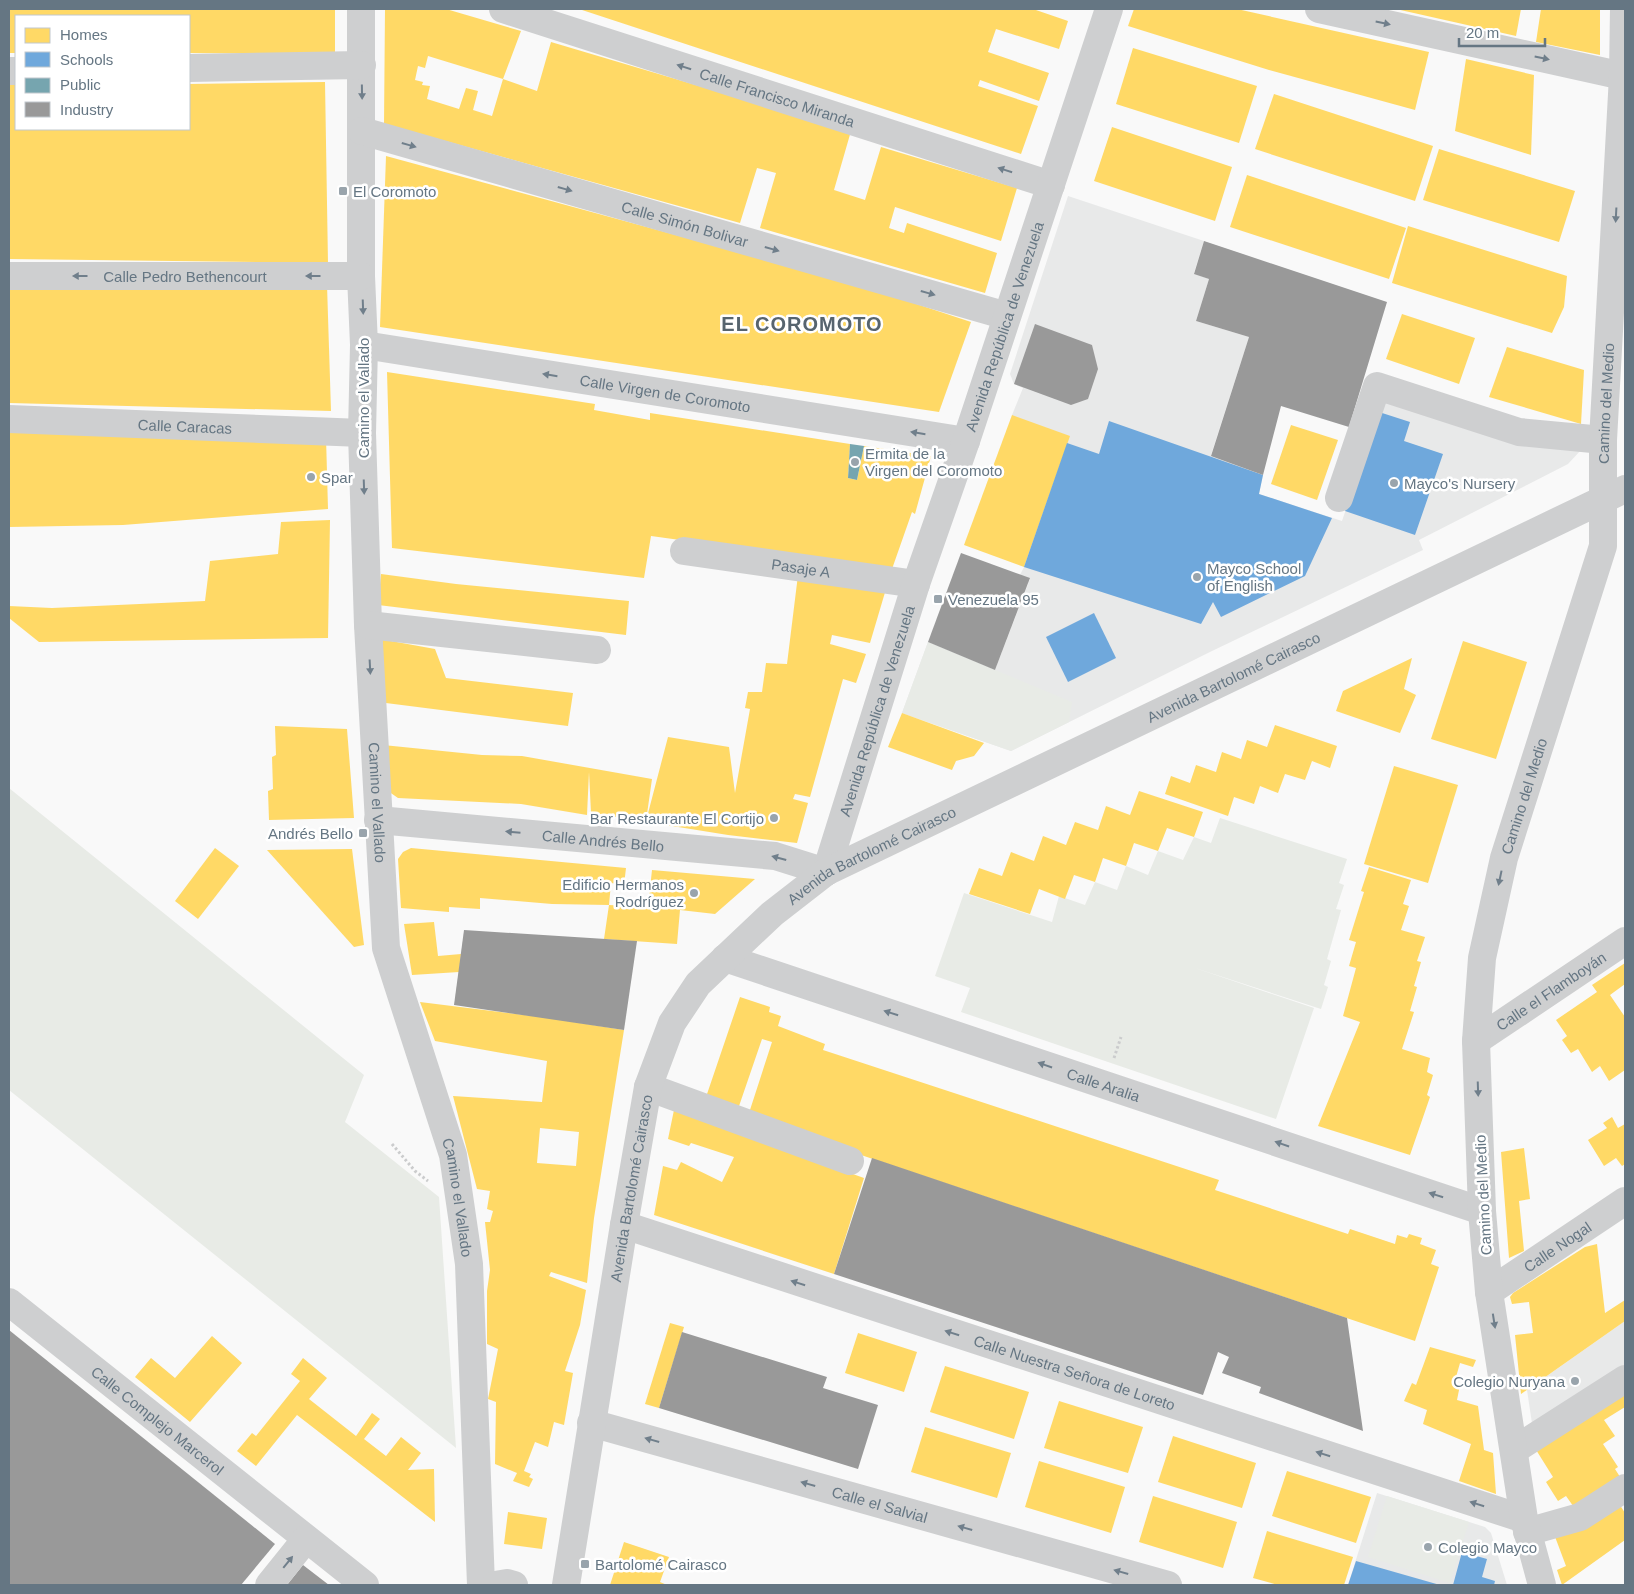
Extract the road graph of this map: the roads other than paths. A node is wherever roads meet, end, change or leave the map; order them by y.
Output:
1 (361, 9) edge
2 (503, 9) edge
3 (1109, 9) edge
4 (1319, 9) edge
5 (1624, 9) edge
6 (362, 65) junction
7 (190, 68) edge
8 (1623, 76) junction
9 (362, 131) junction
10 (1051, 185) junction
11 (9, 276) edge
12 (361, 276) junction
13 (1007, 316) junction
14 (364, 346) junction
15 (9, 419) edge
16 (362, 433) junction
17 (1603, 440) junction
18 (966, 441) junction
19 (1613, 495) edge
20 (1339, 498) dead end
21 (684, 551) dead end
22 (916, 584) junction
23 (368, 625) junction
24 (597, 650) dead end
25 (378, 820) junction
26 (826, 872) junction
27 (1625, 941) edge
28 (725, 958) junction
29 (1476, 1041) junction
30 (648, 1087) junction
31 (850, 1161) dead end
32 (1625, 1201) edge
33 (1482, 1211) junction
34 (624, 1225) junction
35 (1489, 1292) junction
36 (9, 1302) edge
37 (1625, 1379) edge
38 (591, 1423) junction
39 (1514, 1450) junction
40 (1625, 1488) edge
41 (1526, 1525) junction
42 (306, 1539) junction
43 (269, 1585) edge
44 (365, 1585) edge
45 (482, 1585) edge
46 (495, 1585) edge
47 (514, 1585) edge
48 (566, 1585) edge
49 (1168, 1585) edge
50 (1542, 1585) edge

1 - 6 street, Camino el Vallado
10 -> 2 street, Calle Francisco Miranda
3 - 10 street, Avenida República de Venezuela
4 -> 8 street
5 - 8 street, Camino del Medio
6 - 7 street
6 -> 9 street, Camino el Vallado
8 -> 17 street, Camino del Medio
9 - 12 street, Camino el Vallado
9 -> 13 street, Calle Simón Bolivar
10 - 13 street, Avenida República de Venezuela
12 -> 11 street, Calle Pedro Bethencourt
12 -> 14 street, Camino el Vallado
13 - 18 street, Avenida República de Venezuela
14 - 16 street, Camino el Vallado
18 -> 14 street, Calle Virgen de Coromoto
15 - 16 street, Calle Caracas
16 -> 23 street, Camino el Vallado
17 - 19 street, Camino del Medio
17 - 20 street
18 - 22 street, Avenida República de Venezuela
19 - 26 street, Avenida Bartolomé Cairasco
19 -> 29 street, Camino del Medio
21 - 22 street, Pasaje A
22 - 26 street, Avenida República de Venezuela
23 - 24 street
23 -> 25 street, Camino el Vallado
26 -> 25 street, Calle Andrés Bello
25 - 45 street, Camino el Vallado
26 - 28 street, Avenida Bartolomé Cairasco
27 - 29 street, Calle el Flamboyán
28 - 30 street, Avenida Bartolomé Cairasco
33 -> 28 street, Calle Aralia
29 -> 33 street, Camino del Medio
30 - 31 street
30 - 34 street, Avenida Bartolomé Cairasco
32 - 35 street, Calle Nogal
33 - 35 street, Camino del Medio
34 - 38 street, Avenida Bartolomé Cairasco
41 -> 34 street, Calle Nuestra Señora de Loreto
35 -> 39 street, Camino del Medio
36 - 42 street, Calle Complejo Marcerol
37 - 39 street
38 - 48 street, Avenida Bartolomé Cairasco
49 -> 38 street, Calle el Salvial
39 - 41 street, Camino del Medio
40 - 41 street
41 - 50 street, Camino del Medio
43 -> 42 street
42 - 44 street, Calle Complejo Marcerol
46 - 47 street

